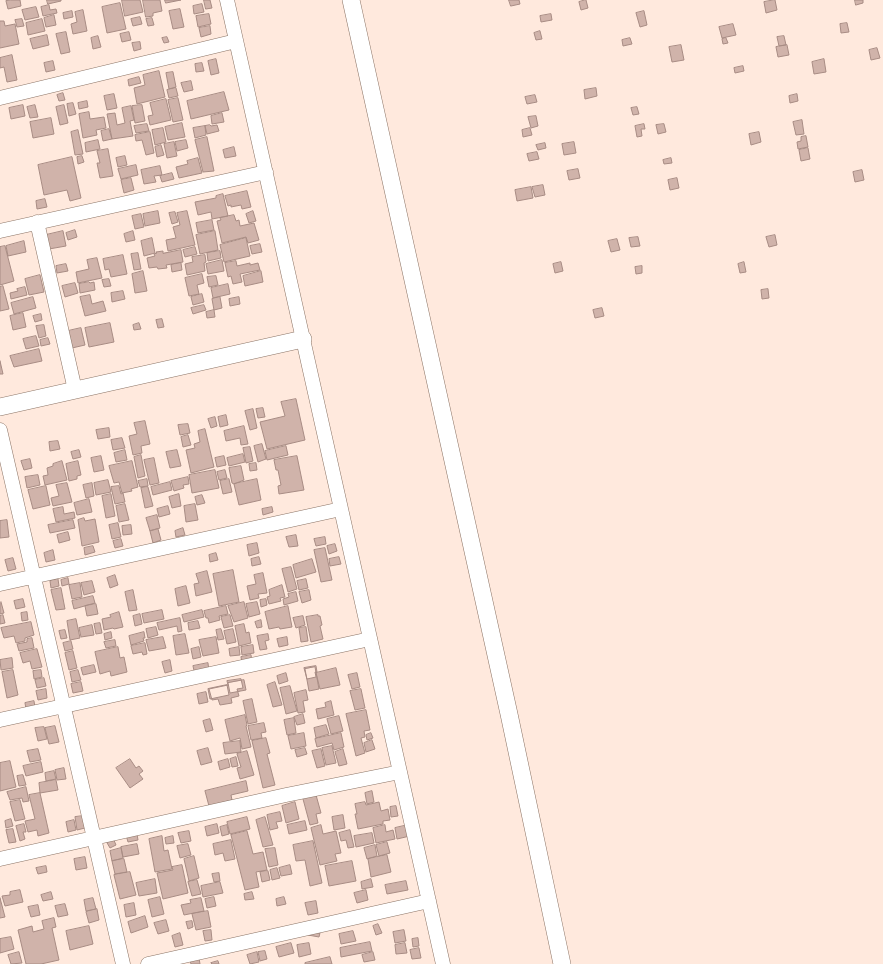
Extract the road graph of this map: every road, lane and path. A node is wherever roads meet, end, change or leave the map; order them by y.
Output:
1 (227, 0) edge
2 (351, 0) edge
3 (236, 41) junction
4 (0, 98) edge
5 (266, 172) junction
6 (37, 222) junction
7 (0, 231) edge
8 (303, 338) junction
9 (75, 390) junction
10 (0, 407) edge
11 (0, 430) edge
12 (341, 508) junction
13 (34, 576) junction
14 (0, 584) edge
15 (370, 639) junction
16 (65, 706) junction
17 (0, 720) edge
18 (400, 772) junction
19 (95, 838) junction
20 (0, 859) edge
21 (429, 902) junction
22 (123, 964) edge
23 (148, 964) edge
24 (443, 964) edge
25 (562, 964) edge

1 - 3 street
2 - 25 street
3 - 4 street
3 - 5 street
5 - 6 street
5 - 8 street
6 - 7 street
6 - 9 street
8 - 9 street
8 - 12 street
9 - 10 street
11 - 13 street
12 - 13 street
12 - 15 street
13 - 14 street
13 - 16 street
15 - 16 street
15 - 18 street
16 - 17 street
16 - 19 street
18 - 19 street
18 - 21 street
19 - 20 street
19 - 22 street
21 - 23 street
21 - 24 street

